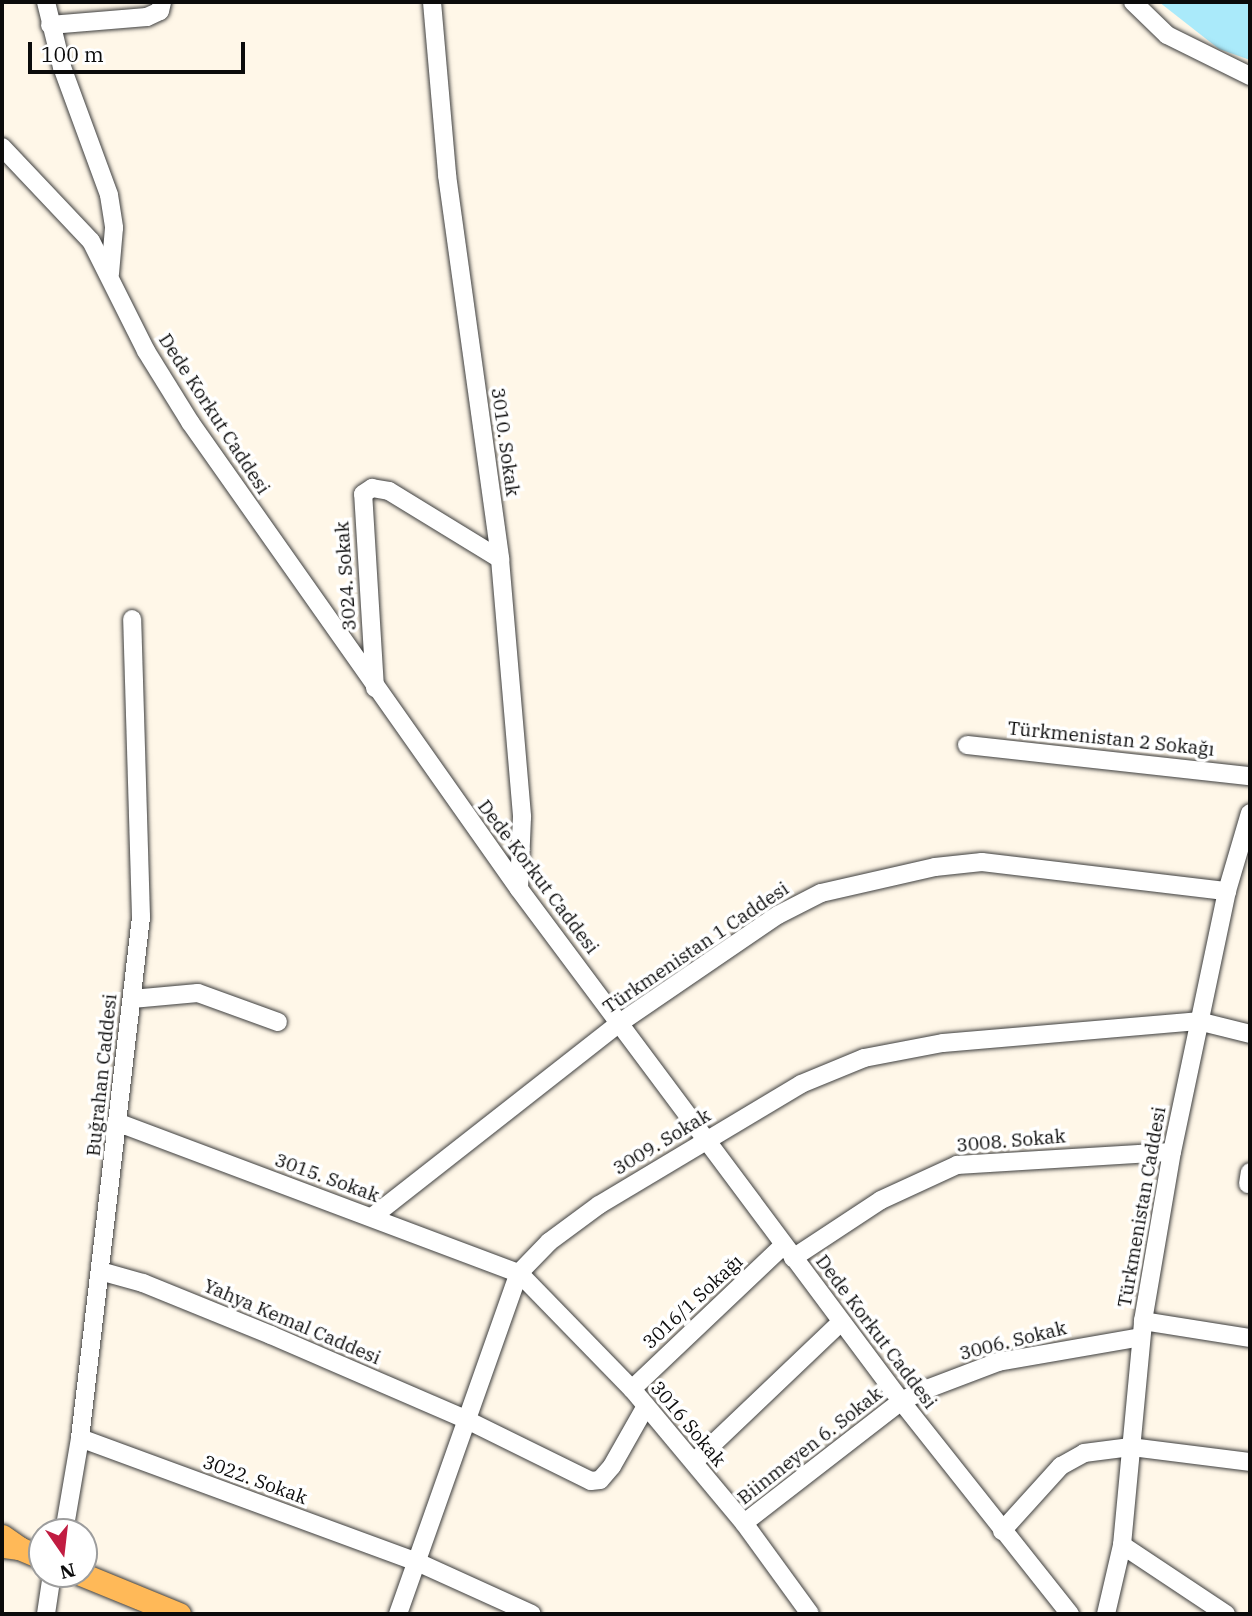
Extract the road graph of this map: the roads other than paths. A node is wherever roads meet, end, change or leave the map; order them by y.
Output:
1 (46, 2) edge
2 (162, 2) edge
3 (432, 2) edge
4 (1133, 2) edge
5 (50, 25) junction
6 (1250, 76) edge
7 (2, 147) edge
8 (110, 274) junction
9 (500, 559) junction
10 (132, 619) dead end
11 (375, 688) junction
12 (967, 745) dead end
13 (1250, 776) edge
14 (1250, 813) edge
15 (519, 889) junction
16 (1227, 891) junction
17 (132, 999) junction
18 (1198, 1021) junction
19 (278, 1022) dead end
20 (621, 1022) junction
21 (1250, 1034) edge
22 (119, 1123) junction
23 (708, 1139) junction
24 (1172, 1152) junction
25 (372, 1217) junction
26 (789, 1252) junction
27 (100, 1271) junction
28 (519, 1273) junction
29 (841, 1322) junction
30 (1142, 1329) junction
31 (1250, 1338) edge
32 (632, 1389) junction
33 (901, 1401) junction
34 (646, 1406) junction
35 (466, 1419) junction
36 (80, 1438) junction
37 (1131, 1447) junction
38 (694, 1462) junction
39 (1250, 1462) edge
40 (66, 1518) edge
41 (744, 1523) junction
42 (1002, 1531) junction
43 (7, 1543) edge
44 (1122, 1545) junction
45 (28, 1552) edge
46 (415, 1561) junction
47 (98, 1581) edge
48 (50, 1588) edge
49 (46, 1614) edge
50 (179, 1614) edge
51 (398, 1614) edge
52 (532, 1614) edge
53 (810, 1614) edge
54 (1070, 1614) edge
55 (1106, 1614) edge
56 (1226, 1614) edge

1 - 5 street
2 - 5 street
3 - 9 street, 3010. Sokak
4 - 6 street
5 - 8 street
7 - 8 street, Dede Korkut Caddesi
8 - 11 street, Dede Korkut Caddesi
9 - 11 street, 3024. Sokak
9 - 15 street, 3010. Sokak
10 - 17 street, Buğrahan Caddesi
11 - 15 street, Dede Korkut Caddesi
12 - 13 street, Türkmenistan 2 Sokağı
14 - 16 street, Türkmenistan Caddesi
15 - 20 street, Dede Korkut Caddesi
16 - 18 street, Türkmenistan Caddesi
16 - 20 street, Türkmenistan 1 Caddesi
17 - 19 street
17 - 22 street, Buğrahan Caddesi
18 - 21 street, 3009. Sokak
18 - 23 street, 3009. Sokak
18 - 24 street, Türkmenistan Caddesi
20 - 23 street, Dede Korkut Caddesi
20 - 25 street, Türkmenistan 1 Caddesi
22 - 25 street, 3015. Sokak
22 - 27 street, Buğrahan Caddesi
23 - 26 street, Dede Korkut Caddesi
23 - 28 street, 3009. Sokak
24 - 26 street, 3008. Sokak
24 - 30 street, Türkmenistan Caddesi
25 - 28 street, 3015. Sokak
26 - 29 street, Dede Korkut Caddesi
26 - 32 street, 3016/1 Sokağı
27 - 35 street, Yahya Kemal Caddesi
27 - 36 street, Buğrahan Caddesi
28 - 32 street, 3016 Sokak
28 - 35 street, 3009. Sokak
29 - 33 street, Dede Korkut Caddesi
29 - 38 street
30 - 31 street, 3006. Sokak
30 - 33 street, 3006. Sokak
30 - 37 street, Türkmenistan Caddesi
32 - 34 street, 3016 Sokak
33 - 41 street, Biinmeyen 6. Sokak
33 - 42 street, Dede Korkut Caddesi
34 - 35 street, Yahya Kemal Caddesi
34 - 38 street, 3016 Sokak
35 - 46 street, 3009. Sokak
36 - 40 street, Buğrahan Caddesi
36 - 46 street, 3022. Sokak
37 - 39 street
37 - 42 street
37 - 44 street, Türkmenistan Caddesi
38 - 41 street, 3016 Sokak
41 - 53 street, 3016 Sokak
42 - 54 street, Dede Korkut Caddesi
43 - 45 main road
44 - 55 street, Türkmenistan Caddesi
44 - 56 street
46 - 51 street, 3009. Sokak
46 - 52 street, 3022. Sokak
47 - 50 main road
48 - 49 street

